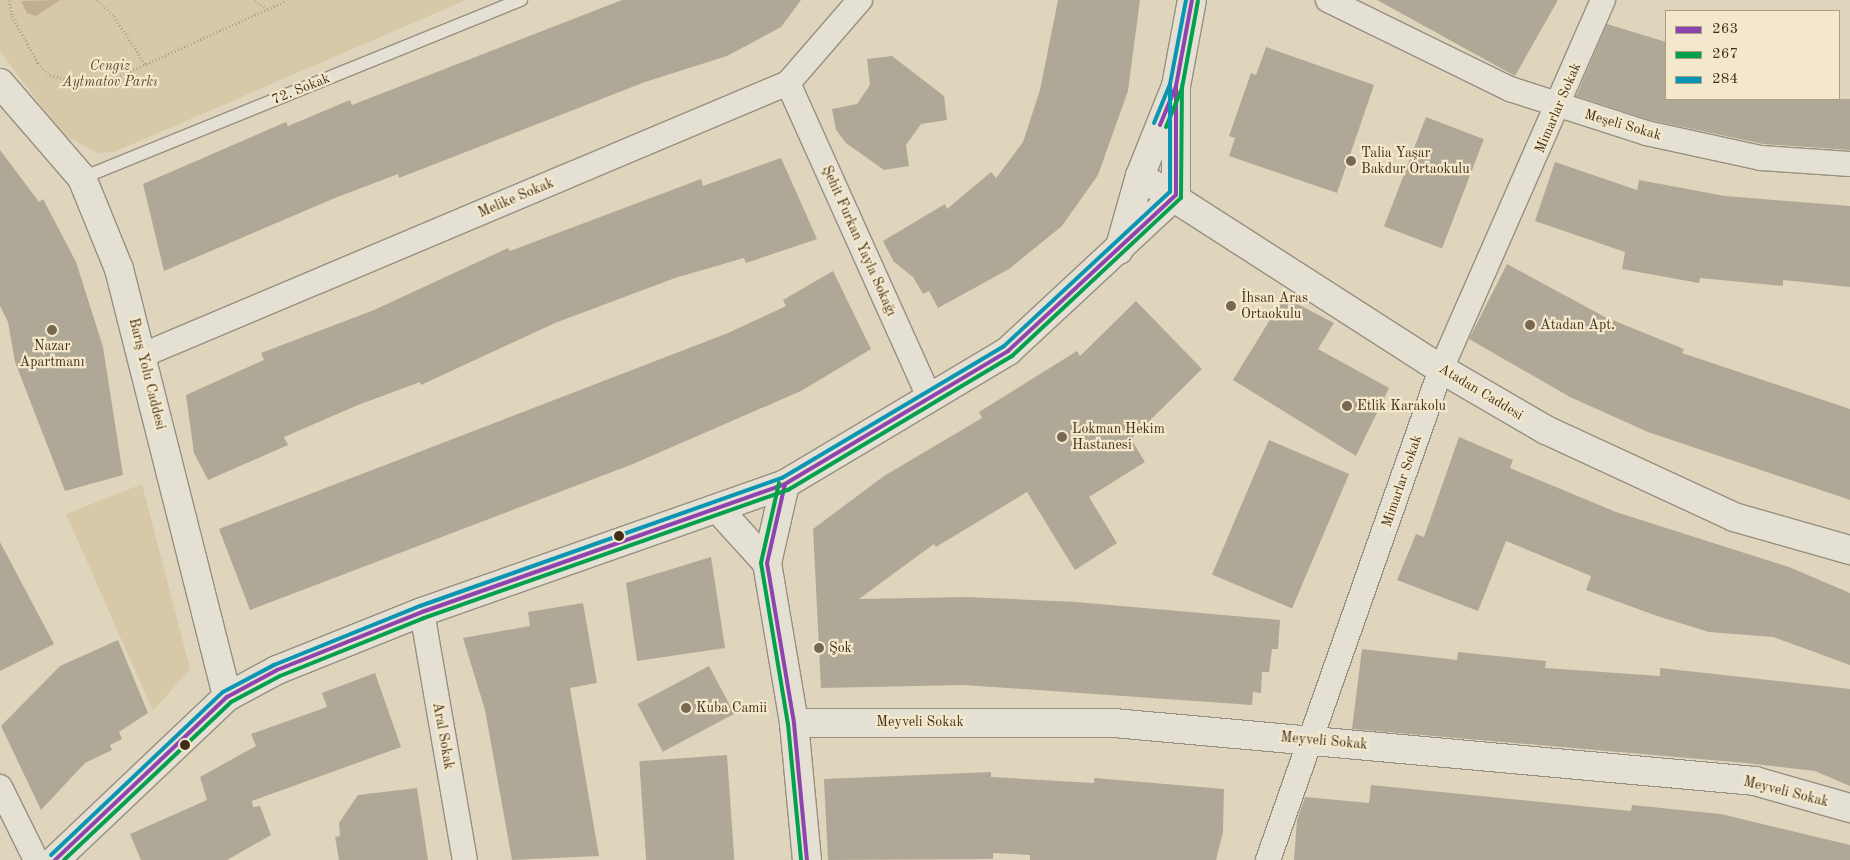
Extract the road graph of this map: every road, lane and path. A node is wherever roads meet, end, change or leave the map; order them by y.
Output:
1 (9, 0) edge
2 (96, 0) edge
3 (255, 0) edge
4 (287, 0) edge
5 (521, 0) edge
6 (860, 0) edge
7 (1192, 0) edge
8 (1328, 0) edge
9 (1603, 0) edge
10 (267, 9) junction
11 (146, 64) junction
12 (0, 83) edge
13 (788, 83) junction
14 (1176, 86) junction
15 (1560, 106) junction
16 (1850, 164) edge
17 (1140, 176) junction
18 (82, 178) junction
19 (1176, 196) junction
20 (1118, 251) junction
21 (142, 355) junction
22 (1441, 369) junction
23 (930, 399) junction
24 (785, 484) junction
25 (718, 509) junction
26 (1850, 550) edge
27 (767, 563) junction
28 (422, 612) junction
29 (227, 697) junction
30 (794, 723) junction
31 (1308, 739) junction
32 (0, 787) edge
33 (1850, 808) edge
34 (36, 860) edge
35 (55, 860) edge
36 (465, 860) edge
37 (807, 860) edge
38 (1268, 860) edge

1 - 11 path
2 - 11 path
3 - 10 path
4 - 10 path
5 - 18 lane, 72. Sokak
6 - 13 street, Melike Sokak
7 - 14 street
8 - 15 street, Meşeli Sokak
9 - 15 street, Mimarlar Sokak
10 - 11 path
12 - 18 street, Barış Yolu Caddesi
13 - 21 street, Melike Sokak
13 - 23 street, Şehit Furkan Yayla Sokağı
14 - 17 street
14 - 19 street
15 - 16 street, Meşeli Sokak
15 - 22 street, Mimarlar Sokak
17 - 19 street, Atadan Caddesi
17 - 20 street
18 - 21 street, Barış Yolu Caddesi
19 - 20 street
19 - 22 street, Atadan Caddesi
20 - 23 street
21 - 29 street, Barış Yolu Caddesi
22 - 26 street, Atadan Caddesi
22 - 31 street, Mimarlar Sokak
23 - 24 street
24 - 25 street
24 - 27 street
25 - 27 street
25 - 28 street
27 - 30 street
28 - 29 street
28 - 36 street, Aral Sokak
29 - 35 street
30 - 31 street, Meyveli Sokak
30 - 37 street
31 - 33 street, Meyveli Sokak
31 - 38 street, Mimarlar Sokak
32 - 34 street

